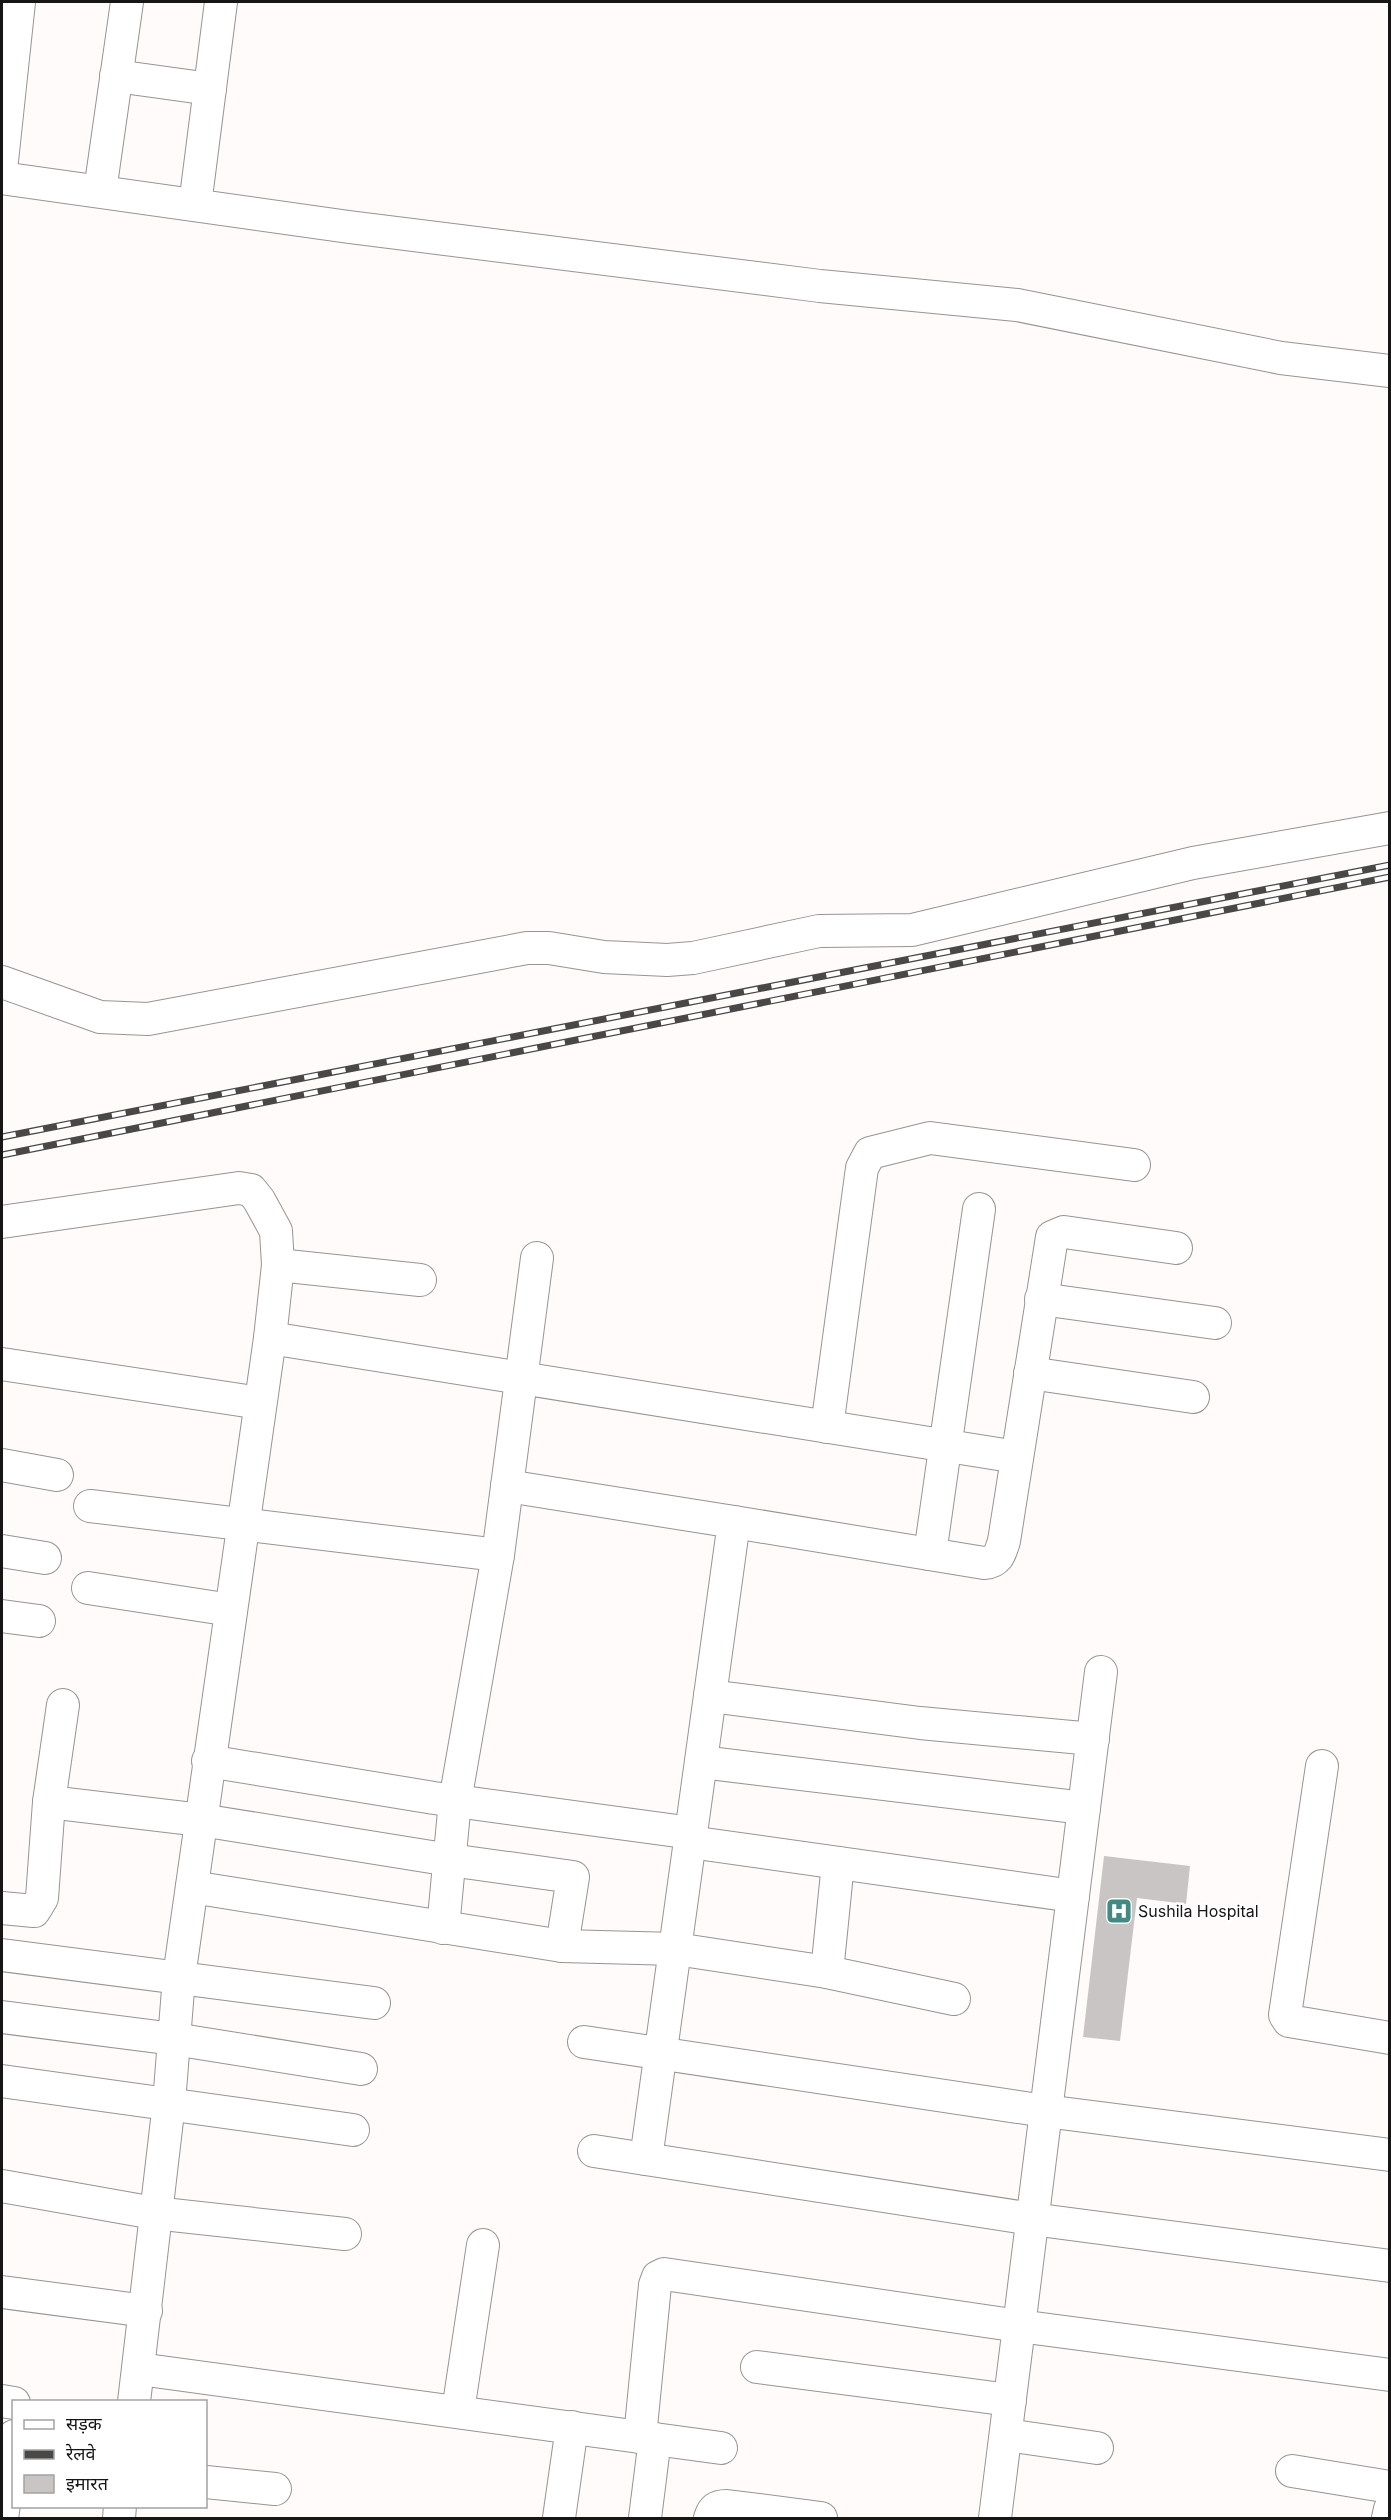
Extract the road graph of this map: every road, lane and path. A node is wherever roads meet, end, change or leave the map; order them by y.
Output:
1 (19, 2) edge
2 (127, 2) edge
3 (221, 2) edge
4 (116, 76) junction
5 (210, 89) junction
6 (2, 161) edge
7 (2, 178) edge
8 (100, 191) junction
9 (195, 205) junction
10 (1389, 371) edge
11 (1389, 828) edge
12 (2, 982) edge
13 (1134, 1165) dead end
14 (979, 1209) dead end
15 (2, 1222) edge
16 (1176, 1248) dead end
17 (537, 1258) dead end
18 (278, 1265) junction
19 (420, 1280) dead end
20 (1041, 1299) junction
21 (1215, 1323) dead end
22 (270, 1338) junction
23 (2, 1364) edge
24 (1030, 1373) junction
25 (520, 1378) junction
26 (1194, 1397) dead end
27 (260, 1403) junction
28 (827, 1427) junction
29 (945, 1447) junction
30 (1017, 1457) junction
31 (2, 1466) edge
32 (57, 1475) dead end
33 (507, 1486) junction
34 (90, 1506) dead end
35 (734, 1522) junction
36 (244, 1526) junction
37 (2, 1551) edge
38 (930, 1554) junction
39 (498, 1555) junction
40 (45, 1558) dead end
41 (88, 1588) dead end
42 (231, 1610) junction
43 (2, 1616) edge
44 (39, 1621) dead end
45 (1101, 1672) dead end
46 (710, 1696) junction
47 (63, 1705) dead end
48 (1093, 1739) junction
49 (208, 1761) junction
50 (701, 1762) junction
51 (1322, 1766) dead end
52 (455, 1801) junction
53 (50, 1802) junction
54 (1084, 1808) junction
55 (201, 1820) junction
56 (691, 1838) junction
57 (450, 1860) junction
58 (838, 1863) junction
59 (192, 1887) junction
60 (1072, 1896) junction
61 (2, 1908) edge
62 (443, 1928) junction
63 (562, 1946) junction
64 (675, 1948) junction
65 (2, 1955) edge
66 (827, 1971) junction
67 (179, 1977) junction
68 (954, 1999) dead end
69 (374, 2003) dead end
70 (2, 2017) edge
71 (1389, 2038) edge
72 (174, 2039) junction
73 (584, 2042) dead end
74 (661, 2054) junction
75 (361, 2069) dead end
76 (2, 2081) edge
77 (168, 2103) junction
78 (1045, 2111) junction
79 (353, 2130) dead end
80 (594, 2151) dead end
81 (1389, 2155) edge
82 (646, 2159) junction
83 (2, 2186) edge
84 (154, 2213) junction
85 (1032, 2219) junction
86 (345, 2234) dead end
87 (483, 2245) dead end
88 (1389, 2266) edge
89 (2, 2292) edge
90 (146, 2311) junction
91 (1019, 2326) junction
92 (758, 2367) dead end
93 (139, 2369) junction
94 (1389, 2374) edge
95 (134, 2400) edge
96 (1010, 2400) junction
97 (458, 2410) junction
98 (572, 2427) junction
99 (1006, 2435) junction
100 (647, 2438) junction
101 (721, 2448) dead end
102 (1097, 2448) dead end
103 (12, 2450) edge
104 (1292, 2471) dead end
105 (207, 2482) edge
106 (1389, 2487) edge
107 (275, 2489) dead end
108 (1389, 2510) edge
109 (2, 2518) edge
110 (560, 2518) edge
111 (645, 2518) edge
112 (710, 2518) edge
113 (808, 2518) edge
114 (995, 2518) edge
115 (1388, 2518) edge

1 - 6 street
2 - 4 street
3 - 5 street
4 - 5 street
4 - 8 street
5 - 9 street
7 - 8 street
8 - 9 street
9 - 10 street
11 - 12 street
13 - 28 street
14 - 29 street
15 - 18 street
16 - 20 street
17 - 25 street
18 - 19 street
18 - 22 street
20 - 21 street
20 - 24 street
22 - 25 street
22 - 27 street
23 - 27 street
24 - 26 street
24 - 30 street
25 - 28 street
25 - 33 street
27 - 36 street
28 - 29 street
29 - 30 street
29 - 38 street
30 - 38 street
31 - 32 street
33 - 35 street
33 - 39 street
34 - 36 street
35 - 38 street
35 - 46 street
36 - 39 street
36 - 42 street
37 - 40 street
39 - 52 street
41 - 42 street
42 - 49 street
43 - 44 street
45 - 48 street
46 - 48 street
46 - 50 street
47 - 53 street
48 - 54 street
49 - 52 street
49 - 55 street
50 - 54 street
50 - 56 street
51 - 71 street
52 - 56 street
52 - 57 street
53 - 55 street
53 - 61 street
54 - 60 street
55 - 57 street
55 - 59 street
56 - 58 street
56 - 64 street
57 - 62 street
57 - 63 street
58 - 60 street
58 - 66 street
59 - 62 street
59 - 67 street
60 - 78 street
62 - 63 street
63 - 64 street
64 - 66 street
64 - 74 street
65 - 67 street
66 - 68 street
67 - 69 street
67 - 72 street
70 - 72 street
72 - 75 street
72 - 77 street
73 - 74 street
74 - 78 street
74 - 82 street
76 - 77 street
77 - 79 street
77 - 84 street
78 - 81 street
78 - 85 street
80 - 82 street
82 - 85 street
83 - 84 street
84 - 86 street
84 - 90 street
85 - 88 street
85 - 91 street
87 - 97 street
89 - 90 street
90 - 93 street
91 - 94 street
91 - 96 street
91 - 100 street
92 - 96 street
93 - 95 street
93 - 97 street
96 - 99 street
97 - 98 street
98 - 100 street
98 - 110 street
99 - 102 street
99 - 114 street
100 - 101 street
100 - 111 street
103 - 109 street
104 - 106 street
105 - 107 street
108 - 115 street
112 - 113 street

